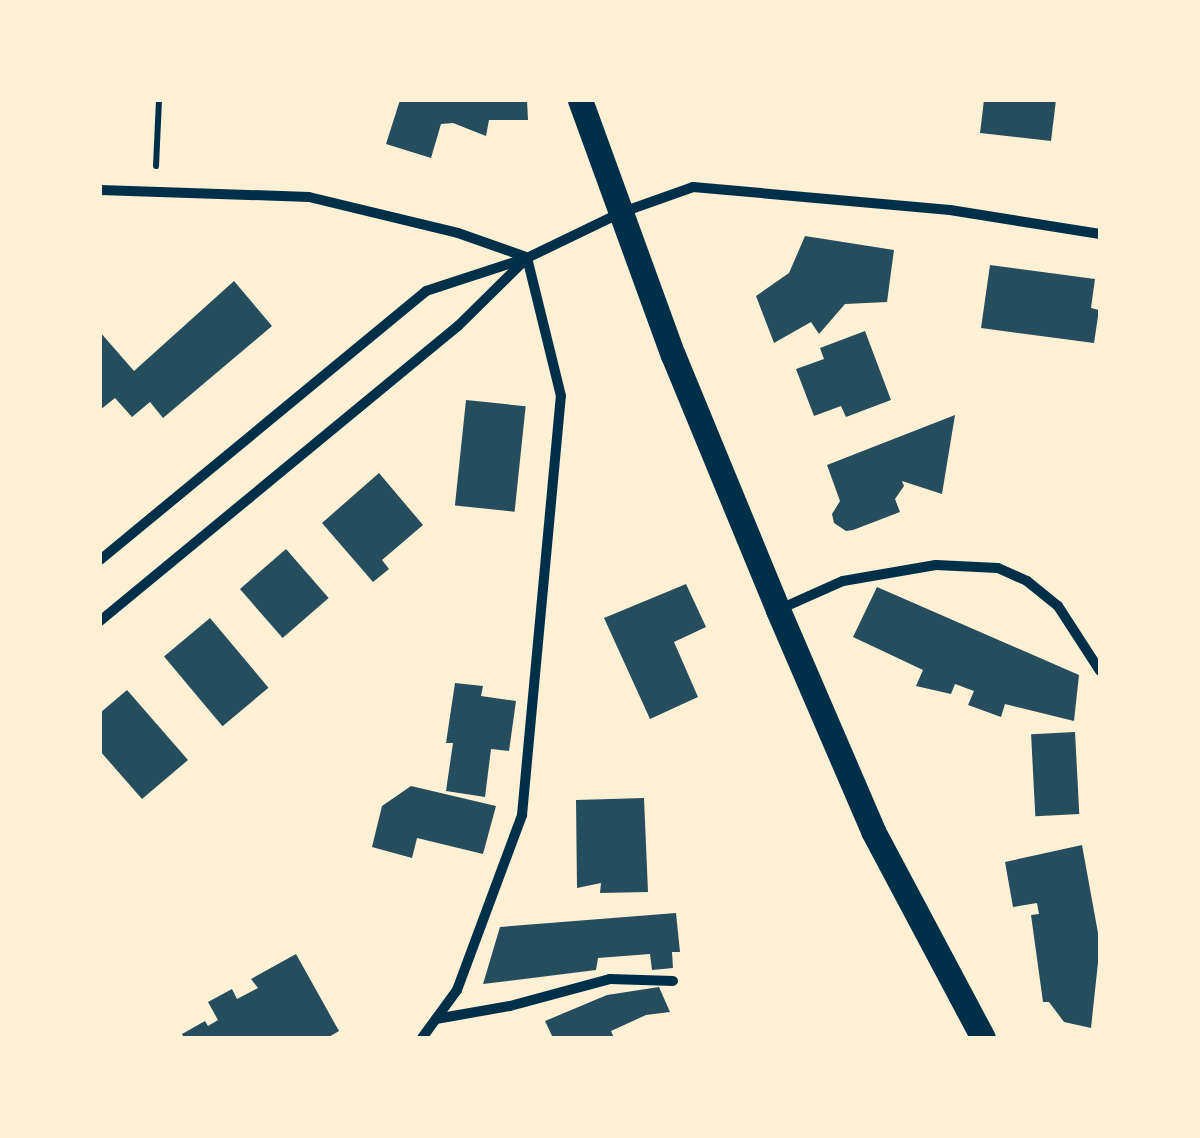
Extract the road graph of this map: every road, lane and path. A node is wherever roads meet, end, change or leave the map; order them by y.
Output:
1 (159, 100) edge
2 (580, 100) edge
3 (100, 190) edge
4 (155, 192) junction
5 (620, 213) junction
6 (1100, 234) edge
7 (527, 258) junction
8 (100, 560) edge
9 (778, 610) junction
10 (100, 621) edge
11 (1100, 671) edge
12 (673, 982) dead end
13 (436, 1018) junction
14 (422, 1038) edge
15 (983, 1038) edge

1 - 4 path
2 - 5 main road
3 - 4 street
4 - 7 street
5 - 6 street
5 - 7 street
5 - 9 main road
7 - 8 street
7 - 10 street
7 - 13 street
9 - 11 street
9 - 15 main road
12 - 13 street
13 - 14 street

